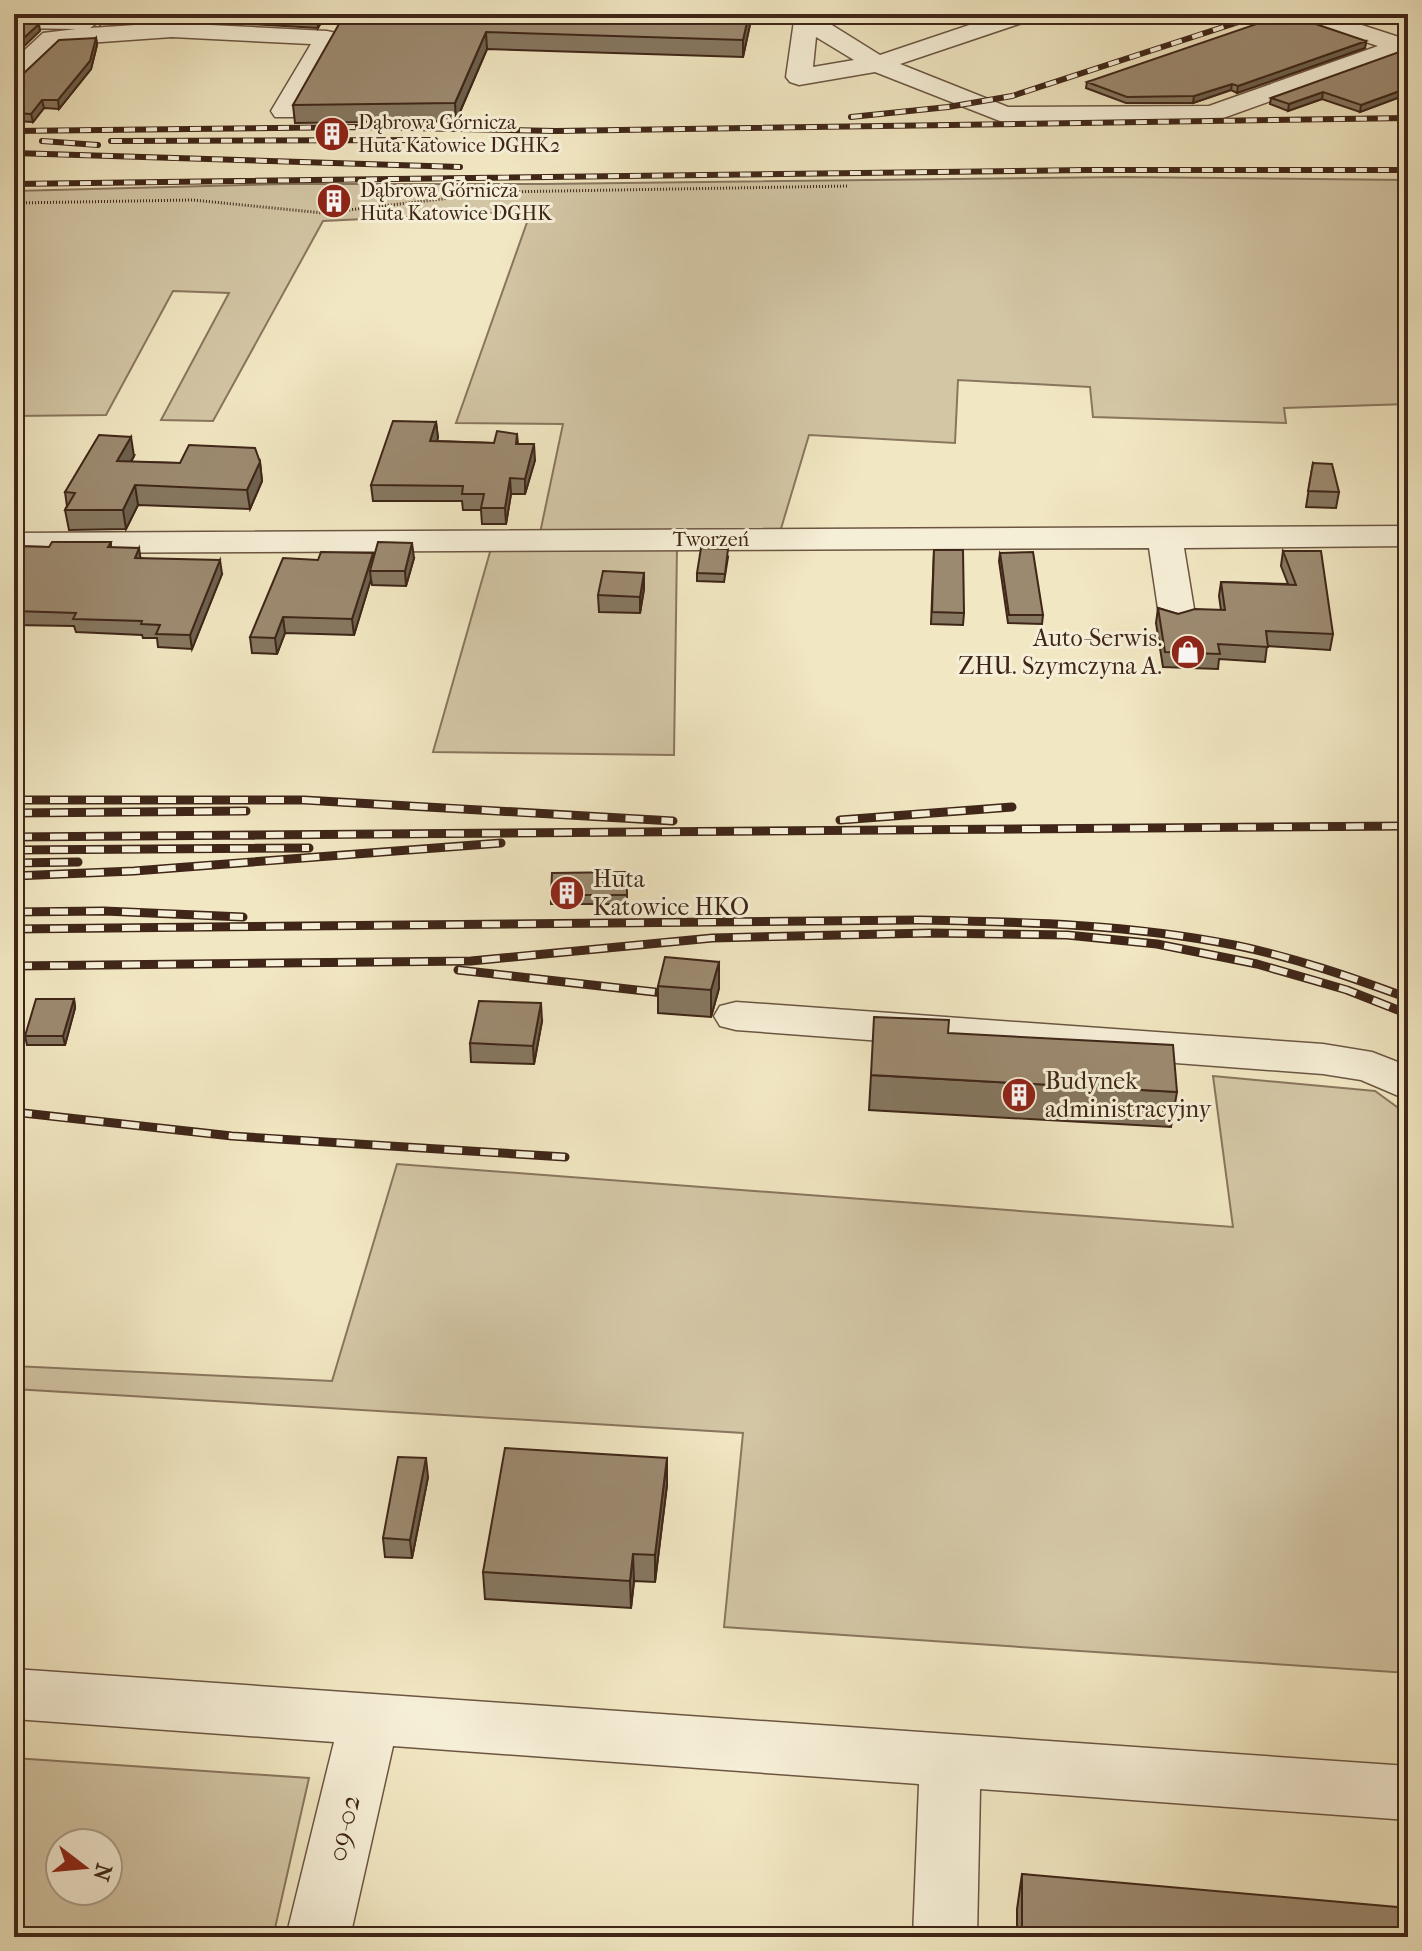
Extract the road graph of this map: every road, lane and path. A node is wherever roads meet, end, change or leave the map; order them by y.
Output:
1 (151, 14) edge
2 (1026, 14) edge
3 (1304, 14) edge
4 (806, 17) edge
5 (54, 18) edge
6 (14, 21) edge
7 (179, 22) edge
8 (1404, 47) edge
9 (877, 64) junction
10 (14, 74) edge
11 (284, 111) dead end
12 (849, 186) dead end
13 (14, 203) edge
14 (1408, 536) edge
15 (1165, 537) junction
16 (14, 543) edge
17 (1177, 615) edge
18 (736, 1016) dead end
19 (1408, 1085) edge
20 (14, 1694) edge
21 (369, 1719) junction
22 (950, 1760) junction
23 (1408, 1793) edge
24 (318, 1937) edge
25 (945, 1937) edge

1 - 5 street
2 - 9 street
3 - 8 street
4 - 9 street
4 - 9 street
5 - 6 street
7 - 10 street
7 - 11 street
8 - 9 street
12 - 13 path
14 - 15 street, Tworzeń
15 - 16 street, Tworzeń
15 - 17 street
18 - 19 street
20 - 21 street
21 - 22 street
21 - 24 street, 09-02
22 - 23 street
22 - 25 street

